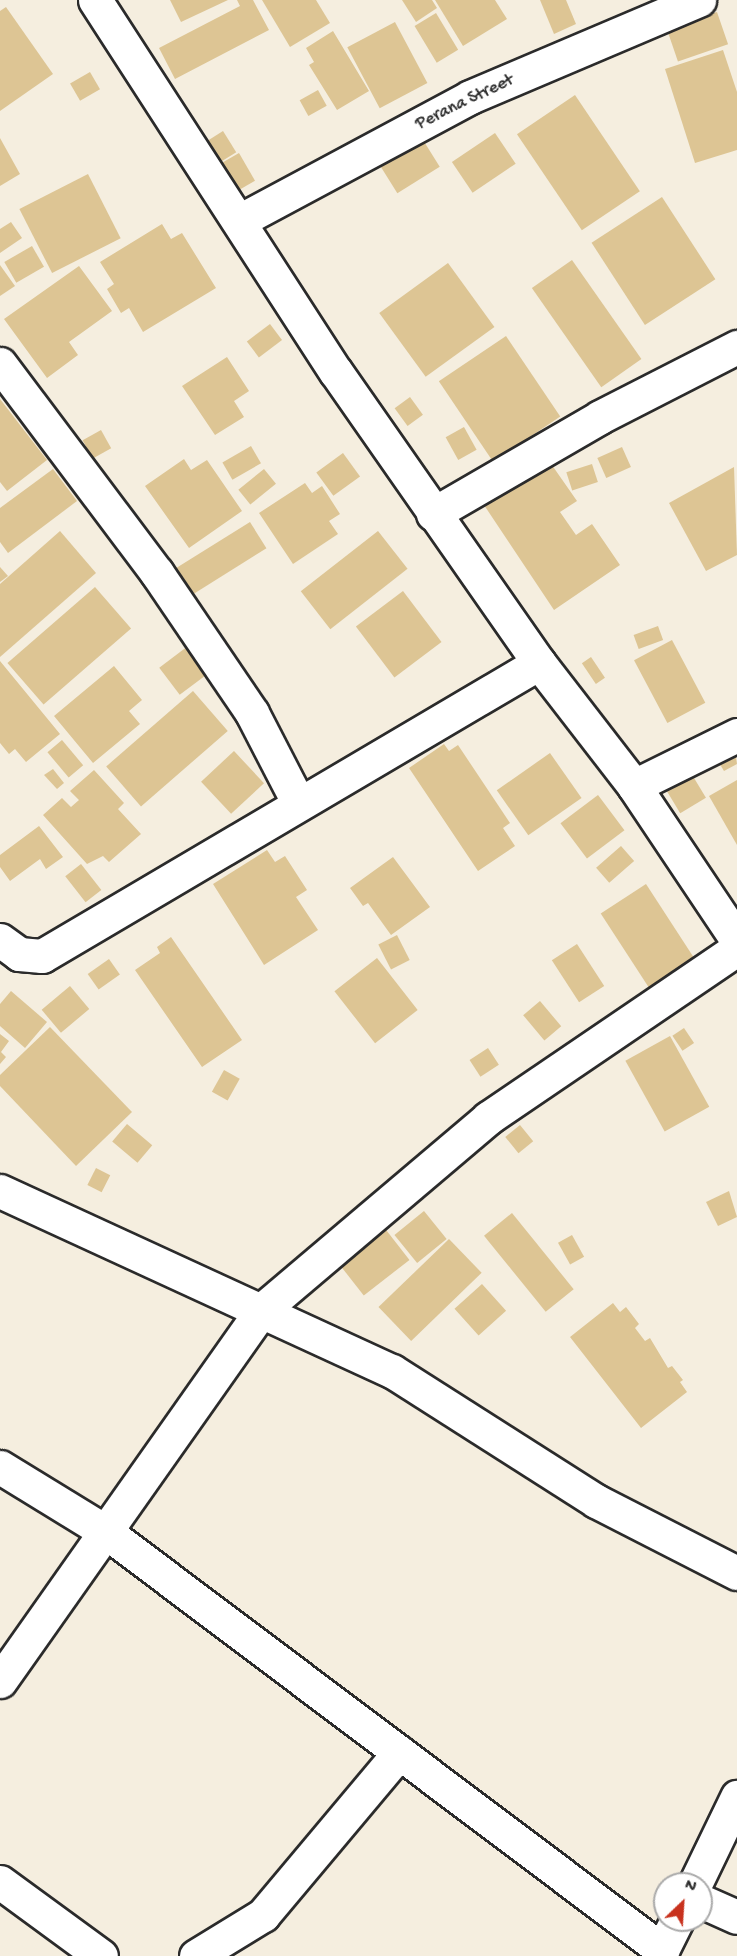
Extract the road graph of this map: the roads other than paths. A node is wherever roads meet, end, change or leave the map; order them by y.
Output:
1 (95, 0) edge
2 (699, 0) edge
3 (238, 221) junction
4 (737, 346) edge
5 (0, 364) edge
6 (433, 514) junction
7 (538, 663) junction
8 (737, 735) edge
9 (634, 786) junction
10 (298, 802) junction
11 (0, 940) edge
12 (737, 940) edge
13 (737, 949) edge
14 (0, 1191) edge
15 (262, 1310) junction
16 (0, 1467) edge
17 (106, 1532) junction
18 (737, 1573) edge
19 (0, 1681) edge
20 (399, 1753) junction
21 (737, 1797) edge
22 (701, 1872) edge
23 (0, 1882) edge
24 (713, 1906) edge
25 (737, 1917) edge
26 (671, 1932) edge
27 (660, 1953) edge
28 (100, 1956) edge
29 (196, 1956) edge

1 - 3 street
2 - 3 street, Perana Street
3 - 6 street
4 - 6 street
5 - 10 street
6 - 7 street
7 - 9 street
7 - 10 street
8 - 9 street
9 - 12 street
10 - 11 street
13 - 15 street
14 - 15 street
15 - 17 street
15 - 18 street
16 - 17 street
17 - 19 street
17 - 20 street
20 - 27 street
20 - 29 street
21 - 22 street
23 - 28 street
24 - 25 street
26 - 27 street

